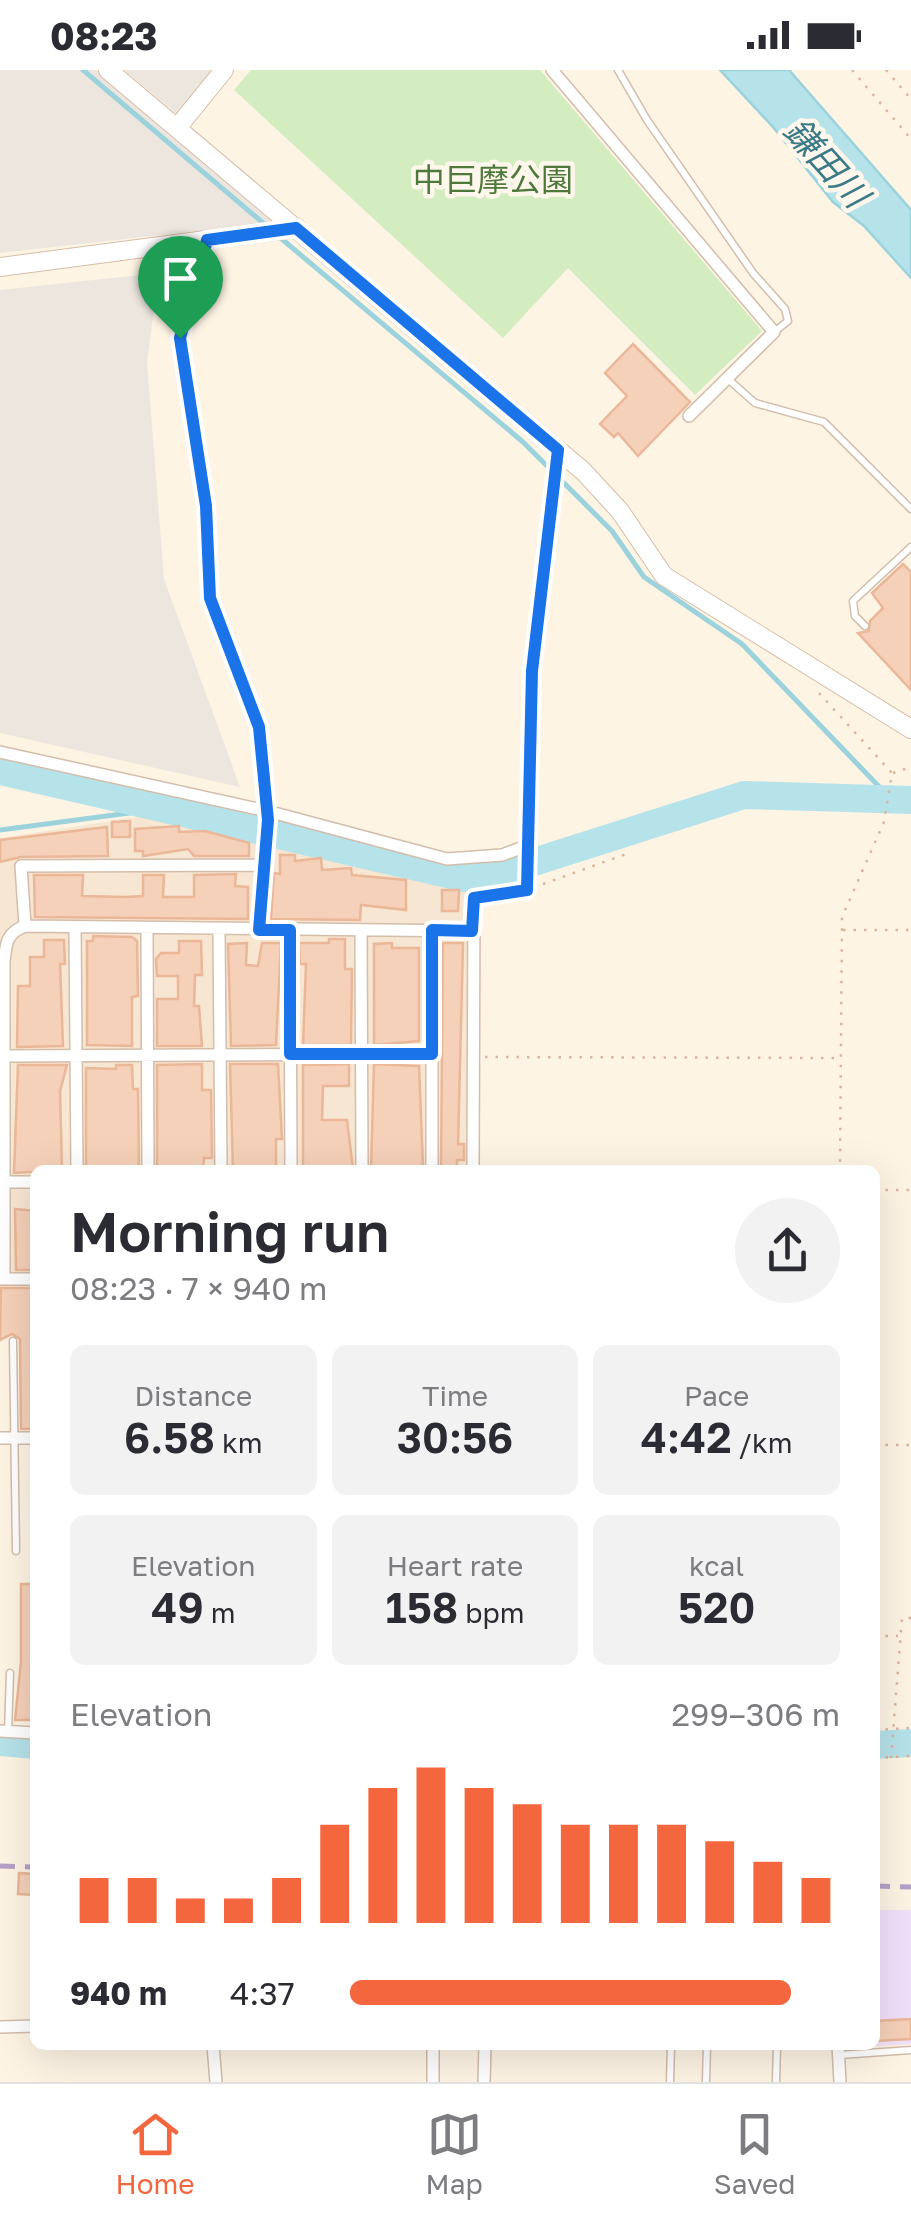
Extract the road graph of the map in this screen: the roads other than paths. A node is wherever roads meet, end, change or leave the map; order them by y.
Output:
1 (108, 70) edge
2 (224, 70) edge
3 (552, 70) edge
4 (618, 70) edge
5 (178, 128) junction
6 (296, 228) junction
7 (207, 240) junction
8 (0, 267) edge
9 (774, 332) junction
10 (728, 378) junction
11 (689, 416) dead end
12 (558, 450) junction
13 (911, 509) edge
14 (911, 546) edge
15 (864, 626) dead end
16 (911, 729) edge
17 (0, 752) edge
18 (268, 816) junction
19 (529, 850) junction
20 (267, 865) junction
21 (25, 926) junction
22 (75, 927) junction
23 (5, 929) edge
24 (147, 930) junction
25 (219, 930) junction
26 (259, 930) junction
27 (290, 930) junction
28 (360, 930) junction
29 (432, 930) junction
30 (472, 931) junction
31 (2, 962) edge
32 (2, 1034) edge
33 (290, 1054) junction
34 (362, 1054) junction
35 (432, 1054) junction
36 (220, 1055) junction
37 (4, 1056) junction
38 (76, 1056) junction
39 (147, 1056) junction
40 (2, 1107) edge
41 (77, 1165) edge
42 (148, 1165) edge
43 (221, 1165) edge
44 (291, 1165) edge
45 (362, 1165) edge
46 (432, 1165) edge
47 (474, 1165) edge
48 (2, 1182) edge
49 (30, 1182) edge
50 (2, 1279) edge
51 (30, 1279) edge
52 (13, 1341) dead end
53 (0, 1438) edge
54 (15, 1438) junction
55 (30, 1438) edge
56 (16, 1550) dead end
57 (10, 1673) dead end
58 (14, 1736) edge
59 (30, 2026) edge
60 (0, 2027) edge
61 (213, 2050) edge
62 (433, 2050) edge
63 (485, 2050) edge
64 (671, 2050) edge
65 (706, 2050) edge
66 (777, 2050) edge
67 (838, 2050) edge
68 (911, 2050) edge
69 (216, 2082) edge
70 (433, 2082) edge
71 (484, 2082) edge
72 (670, 2082) edge
73 (706, 2082) edge
74 (776, 2082) edge
75 (840, 2082) edge

1 - 5 street
2 - 5 street
3 - 9 street
4 - 9 lane
5 - 6 street
6 - 7 street
6 - 12 street
7 - 8 street
7 - 18 street
9 - 10 street
10 - 11 street
10 - 13 lane
12 - 16 street
12 - 19 street
14 - 15 lane
17 - 18 street
18 - 19 street
18 - 20 street
19 - 30 street
20 - 21 street
20 - 26 street
21 - 22 street
21 - 23 street
22 - 24 street
22 - 38 street
23 - 31 street
24 - 25 street
24 - 39 street
25 - 26 street
25 - 36 street
26 - 27 street
27 - 28 street
27 - 33 street
28 - 29 street
28 - 34 street
29 - 30 street
29 - 35 street
30 - 47 street
31 - 32 street
32 - 37 street
33 - 34 street
33 - 36 street
33 - 44 street
34 - 35 street
34 - 45 street
35 - 46 street
36 - 39 street
36 - 43 street
37 - 38 street
37 - 40 street
38 - 39 street
38 - 41 street
39 - 42 street
40 - 48 street
48 - 49 street
48 - 50 street
50 - 51 street
52 - 54 lane
53 - 54 street
54 - 55 street
54 - 56 lane
57 - 58 lane
59 - 60 street
61 - 69 street
62 - 70 street
63 - 71 street
64 - 72 lane
65 - 73 lane
66 - 74 lane
67 - 68 lane
67 - 75 street

